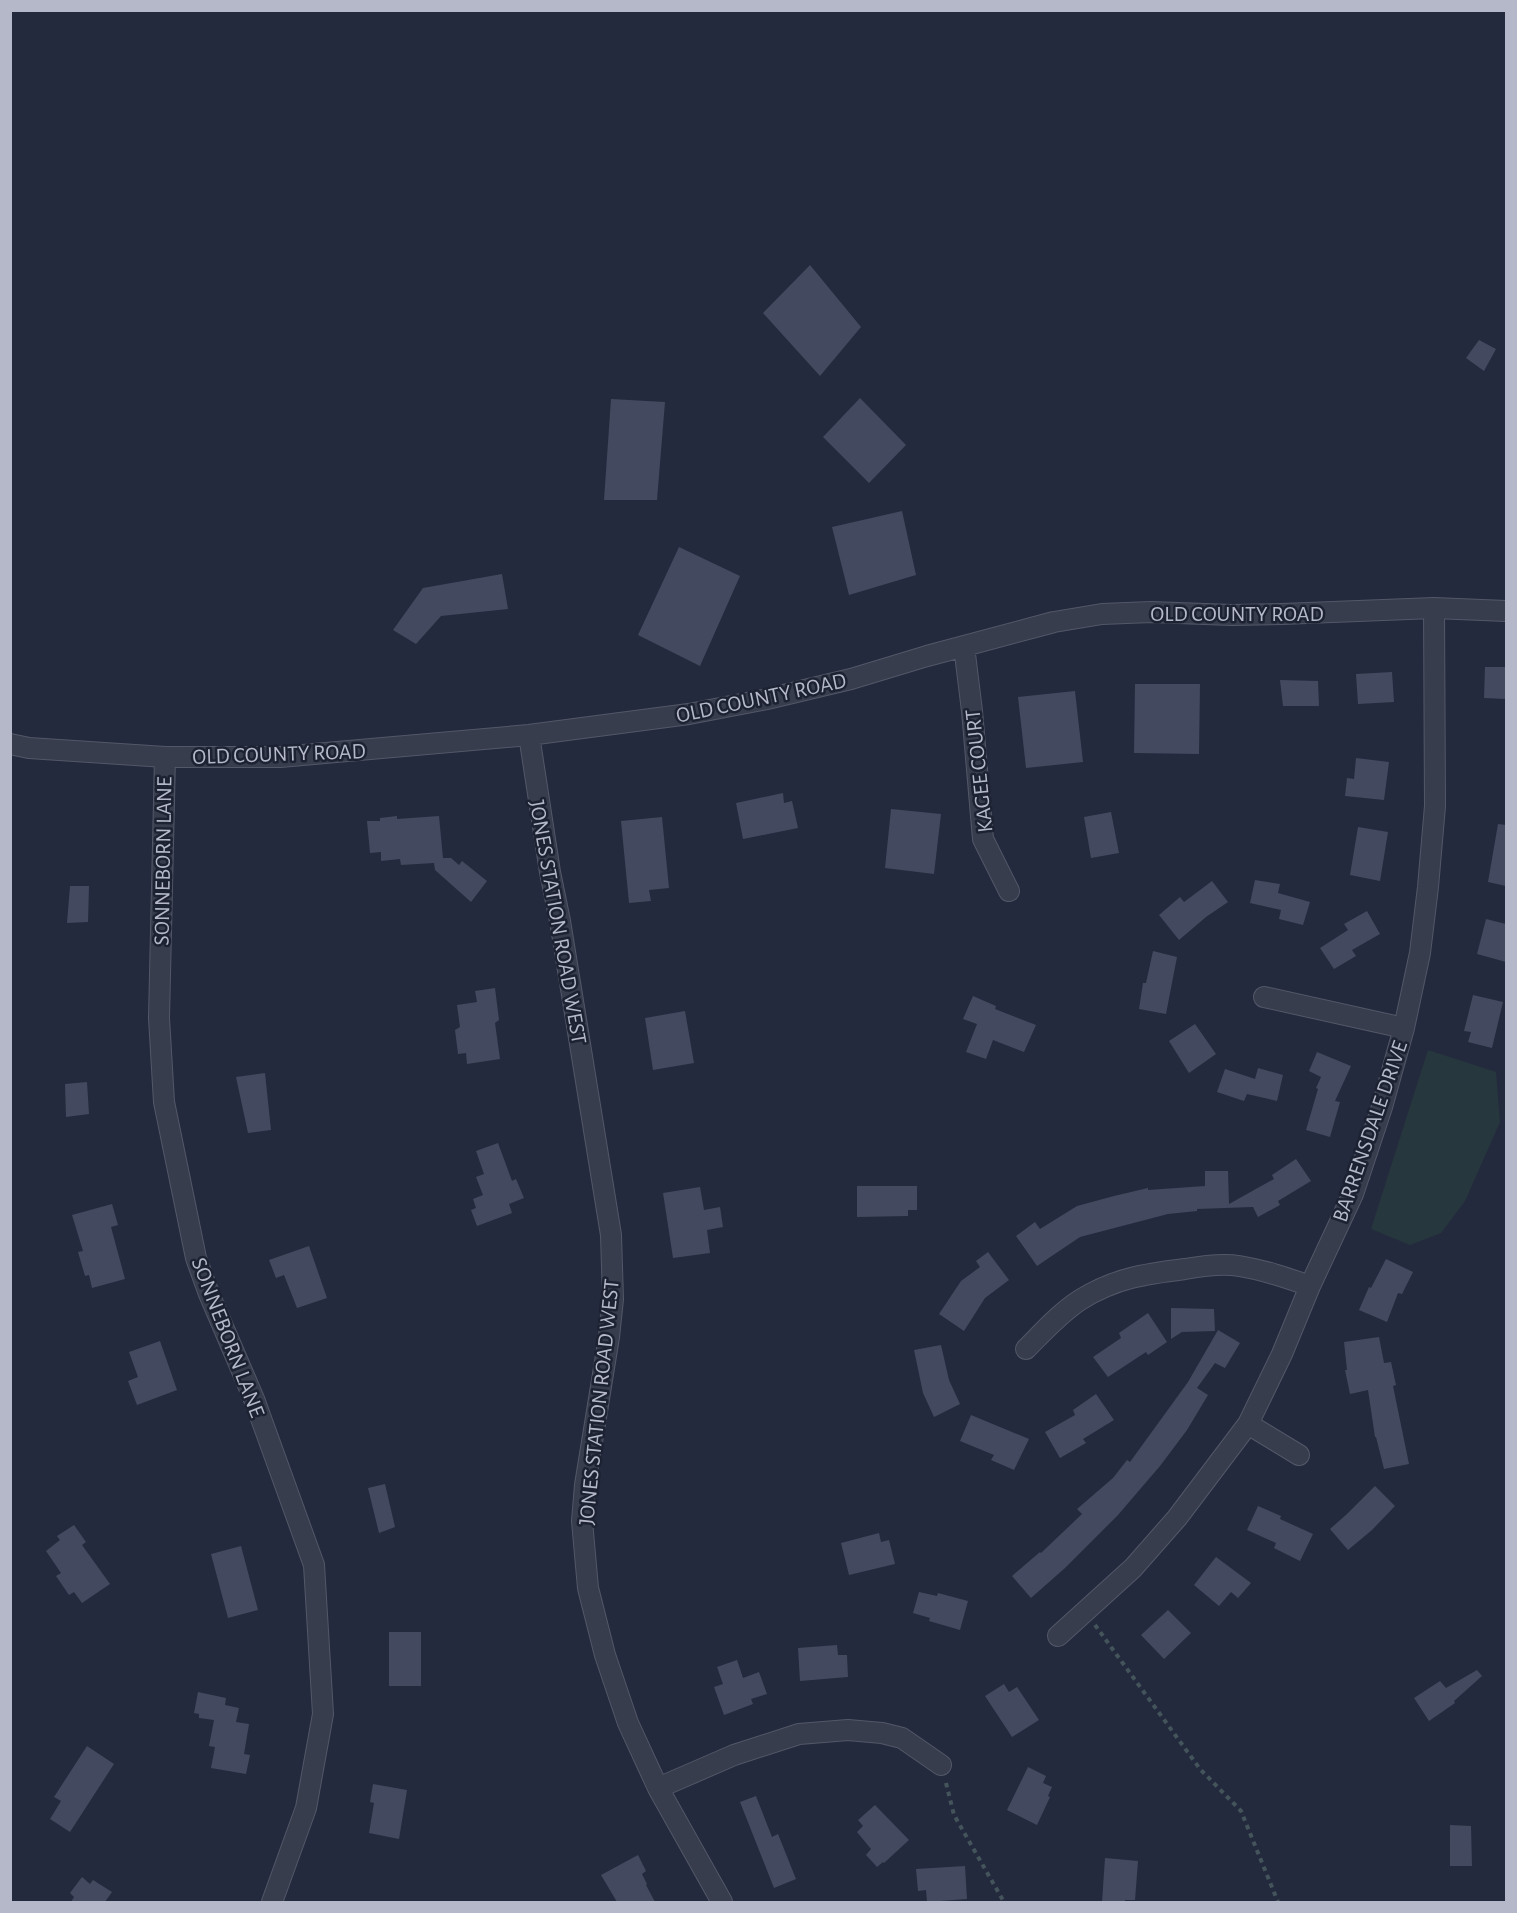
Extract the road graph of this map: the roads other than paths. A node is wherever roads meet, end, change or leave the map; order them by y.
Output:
1 (1434, 608) junction
2 (1506, 610) edge
3 (964, 646) junction
4 (530, 735) junction
5 (10, 744) edge
6 (165, 757) junction
7 (1009, 891) dead end
8 (1264, 997) dead end
9 (1404, 1028) junction
10 (1310, 1286) junction
11 (1026, 1349) dead end
12 (1248, 1424) junction
13 (1299, 1455) dead end
14 (1058, 1636) dead end
15 (941, 1765) road end
16 (658, 1788) junction
17 (272, 1902) edge
18 (722, 1902) edge

1 - 2 street, OLD COUNTY ROAD
1 - 3 street, OLD COUNTY ROAD
1 - 9 street, BARRENSDALE DRIVE
3 - 4 street, OLD COUNTY ROAD
3 - 7 street, KAGEE COURT
4 - 6 street, OLD COUNTY ROAD
4 - 16 street, JONES STATION ROAD WEST
5 - 6 street, OLD COUNTY ROAD
6 - 17 street, SONNEBORN LANE
8 - 9 street
9 - 10 street, BARRENSDALE DRIVE
10 - 11 street
10 - 12 street, BARRENSDALE DRIVE
12 - 13 street
12 - 14 street, BARRENSDALE DRIVE
15 - 16 street
16 - 18 street, JONES STATION ROAD WEST

